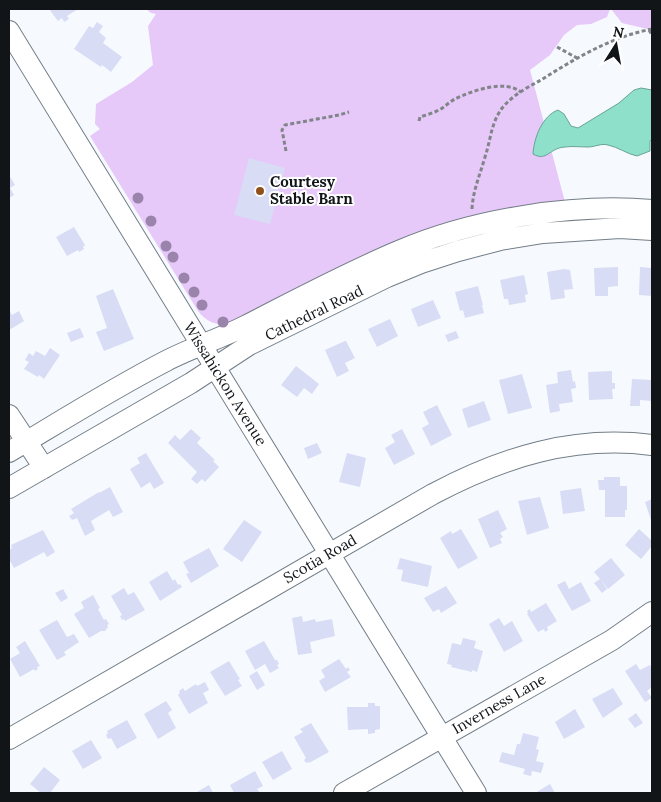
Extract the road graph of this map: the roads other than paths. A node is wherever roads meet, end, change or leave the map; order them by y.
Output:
1 (9, 31) edge
2 (652, 210) edge
3 (652, 230) edge
4 (200, 345) junction
5 (215, 368) junction
6 (9, 415) edge
7 (27, 441) junction
8 (652, 445) edge
9 (9, 452) edge
10 (44, 468) junction
11 (11, 483) edge
12 (329, 554) junction
13 (652, 612) edge
14 (441, 737) junction
15 (9, 739) edge
16 (344, 793) edge
17 (476, 793) edge

1 - 4 street, Wissahickon Avenue
2 - 4 street, Cathedral Road
3 - 5 street, Cathedral Road
4 - 5 street, Wissahickon Avenue
4 - 7 street, Cathedral Road
5 - 10 street, Cathedral Road
5 - 12 street, Wissahickon Avenue
6 - 7 street
7 - 9 street, Cathedral Road
7 - 10 street
8 - 12 street, Scotia Road
10 - 11 street, Cathedral Road
12 - 14 street, Wissahickon Avenue
12 - 15 street, Scotia Road
13 - 14 street, Inverness Lane
14 - 16 street, Inverness Lane
14 - 17 street, Wissahickon Avenue

